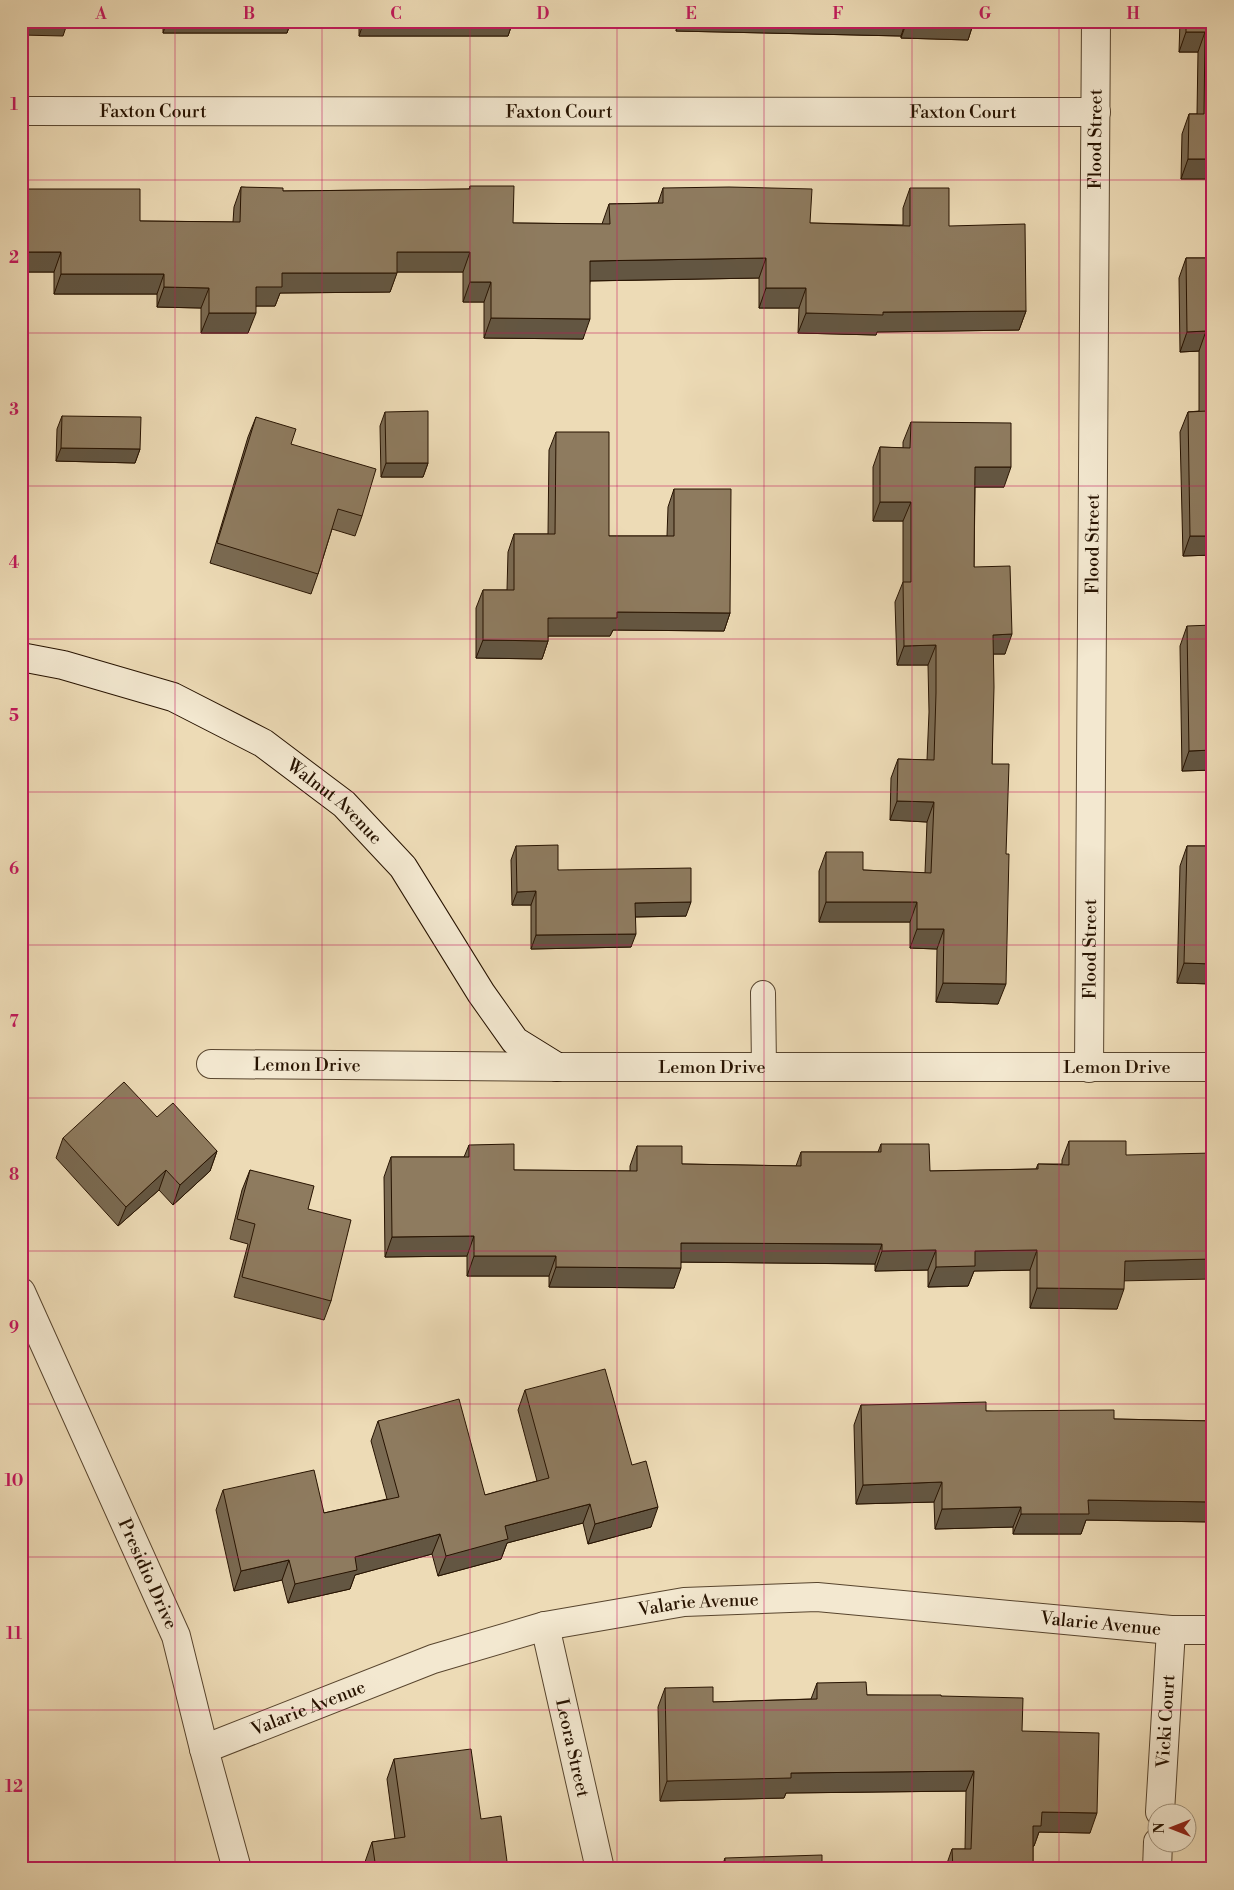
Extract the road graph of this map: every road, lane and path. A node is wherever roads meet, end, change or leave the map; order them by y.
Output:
1 (1096, 21) edge
2 (21, 111) edge
3 (1096, 112) junction
4 (21, 657) edge
5 (763, 993) dead end
6 (211, 1064) dead end
7 (557, 1066) junction
8 (764, 1067) junction
9 (1213, 1067) edge
10 (1090, 1068) junction
11 (21, 1292) edge
12 (545, 1626) junction
13 (1171, 1630) junction
14 (1213, 1630) edge
15 (204, 1749) junction
16 (1161, 1802) edge
17 (1158, 1852) edge
18 (237, 1869) edge
19 (600, 1869) edge
20 (1157, 1869) edge

1 - 3 street, Flood Street
2 - 3 street, Faxton Court
3 - 10 street, Flood Street
4 - 7 street, Walnut Avenue
5 - 8 lane
6 - 7 street, Lemon Drive
7 - 8 street, Lemon Drive
8 - 10 street, Lemon Drive
9 - 10 street, Lemon Drive
11 - 15 street, Presidio Drive
12 - 13 street, Valarie Avenue
12 - 15 street, Valarie Avenue
12 - 19 street, Leora Street
13 - 14 street, Valarie Avenue
13 - 16 street, Vicki Court
15 - 18 street, Presidio Drive
17 - 20 street

